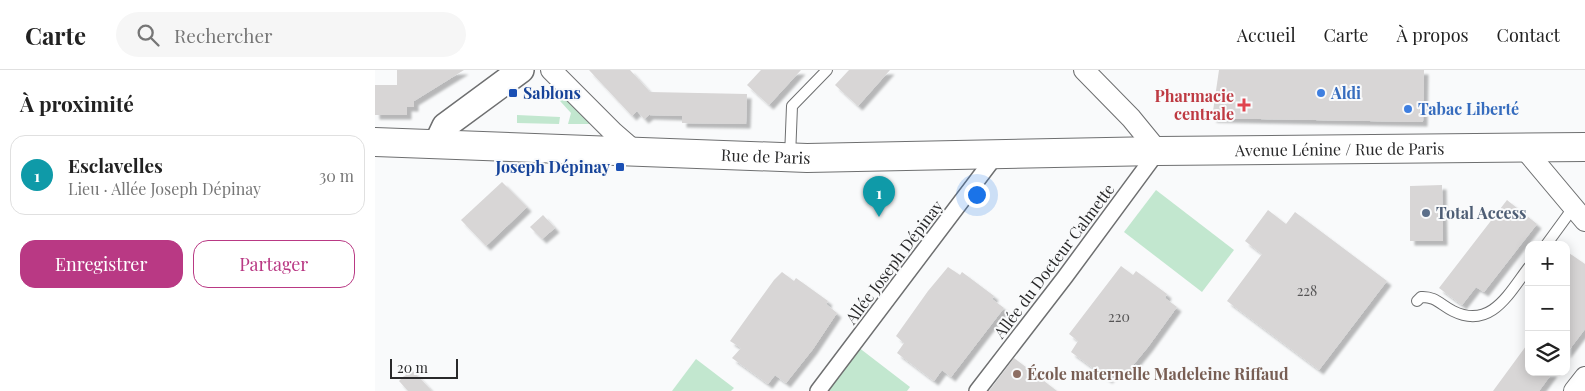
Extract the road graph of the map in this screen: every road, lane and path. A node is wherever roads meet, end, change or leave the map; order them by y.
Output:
1 (521, 70) edge
2 (551, 70) edge
3 (827, 70) edge
4 (1083, 70) edge
5 (436, 144) junction
6 (1522, 146) junction
7 (1585, 147) edge
8 (381, 148) edge
9 (1158, 151) junction
10 (636, 152) junction
11 (997, 154) junction
12 (790, 157) junction
13 (1579, 215) edge
14 (1550, 241) edge
15 (1525, 272) edge
16 (1417, 301) dead end
17 (1585, 377) edge
18 (818, 391) edge
19 (977, 391) edge
20 (1574, 391) edge

1 - 5 street
2 - 10 street
3 - 12 lane
4 - 9 street
5 - 8 main road, Rue de Paris
5 - 10 main road, Rue de Paris
6 - 7 main road, Avenue Lénine / Rue de Paris
6 - 9 main road, Avenue Lénine / Rue de Paris
6 - 13 street
9 - 11 main road, Rue de Paris
9 - 19 street, Allée du Docteur Calmette
10 - 12 main road, Rue de Paris
11 - 12 main road, Rue de Paris
11 - 18 street, Allée Joseph Dépinay
13 - 14 lane
15 - 16 lane
17 - 20 street

